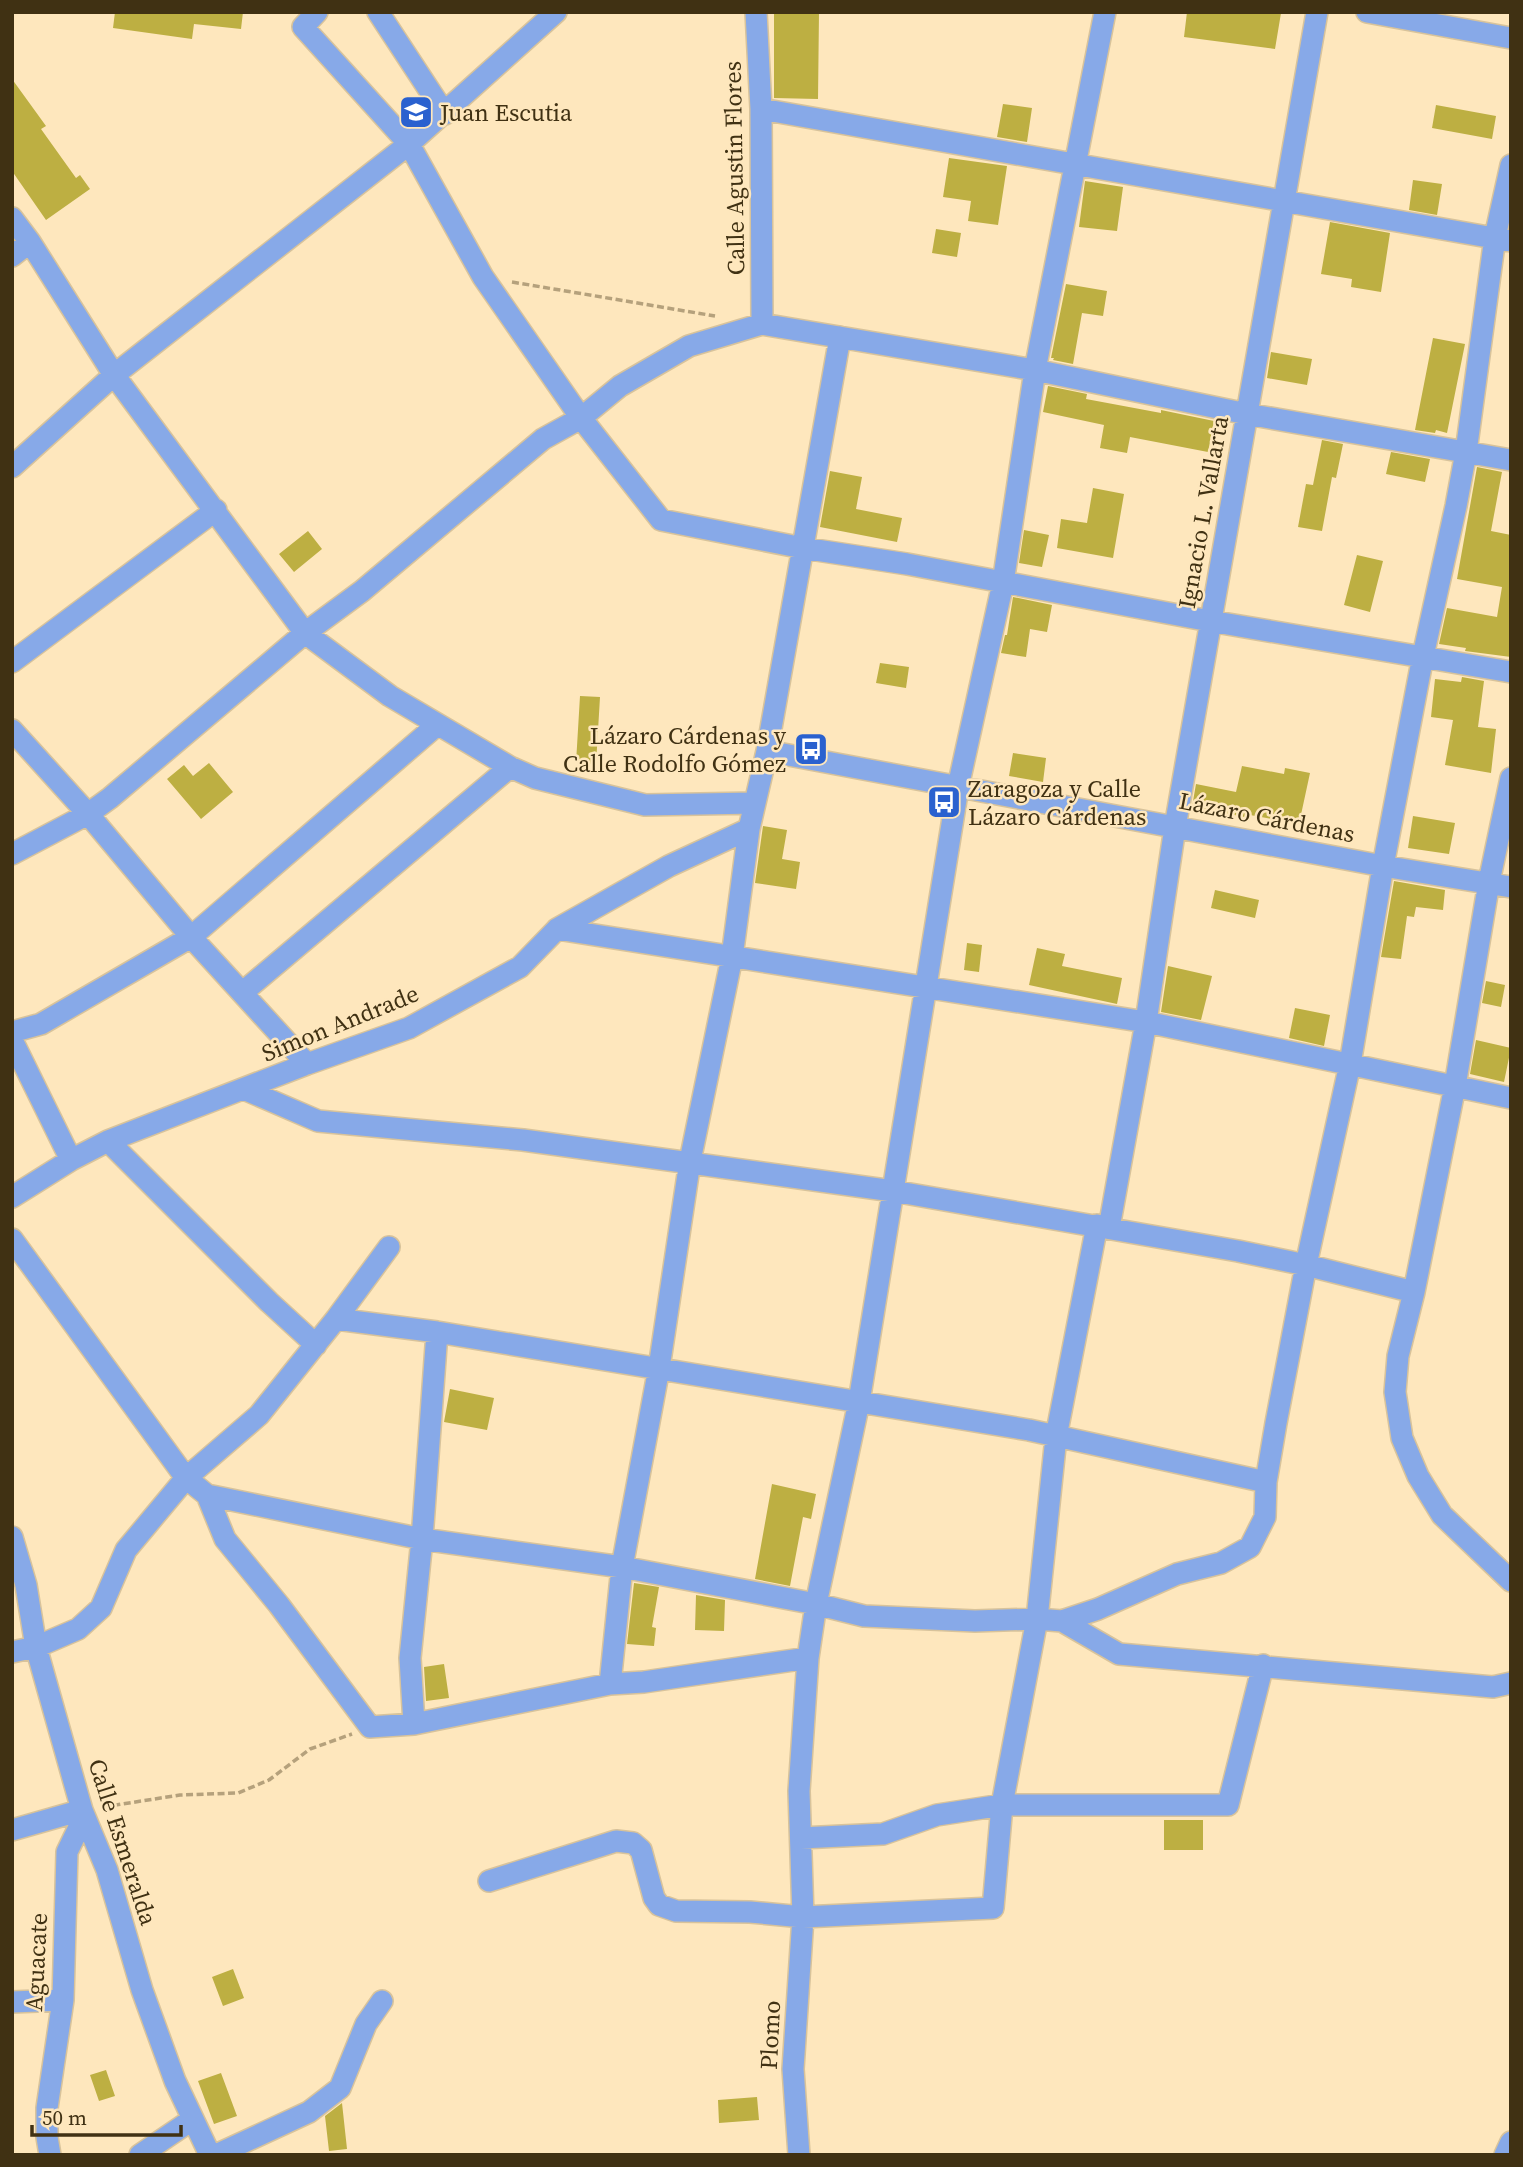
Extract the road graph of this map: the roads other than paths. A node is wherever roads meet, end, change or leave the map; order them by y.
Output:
1 (317, 12) edge
2 (378, 12) edge
3 (556, 12) edge
4 (756, 12) edge
5 (1105, 12) edge
6 (1317, 12) edge
7 (1367, 12) edge
8 (1511, 38) edge
9 (761, 109) junction
10 (445, 114) junction
11 (409, 144) junction
12 (1076, 164) junction
13 (1511, 165) edge
14 (1283, 201) junction
15 (12, 218) edge
16 (1503, 239) edge
17 (30, 242) junction
18 (12, 256) edge
19 (762, 324) junction
20 (840, 337) junction
21 (1035, 370) junction
22 (114, 375) junction
23 (1247, 414) junction
24 (581, 418) junction
25 (1466, 452) junction
26 (1511, 460) edge
27 (12, 467) edge
28 (216, 510) junction
29 (803, 548) junction
30 (1003, 583) junction
31 (1210, 621) junction
32 (305, 633) junction
33 (1423, 656) junction
34 (12, 662) edge
35 (1511, 672) edge
36 (438, 725) junction
37 (12, 730) edge
38 (767, 751) junction
39 (510, 767) junction
40 (1511, 778) edge
41 (958, 787) junction
42 (755, 803) junction
43 (88, 814) junction
44 (1175, 827) junction
45 (749, 829) junction
46 (12, 854) edge
47 (1383, 866) junction
48 (1489, 883) junction
49 (1511, 887) edge
50 (557, 929) junction
51 (191, 937) junction
52 (732, 957) junction
53 (925, 987) junction
54 (243, 992) junction
55 (1146, 1022) junction
56 (12, 1032) edge
57 (12, 1040) edge
58 (307, 1064) junction
59 (1350, 1064) junction
60 (1455, 1086) junction
61 (244, 1089) junction
62 (1511, 1098) edge
63 (108, 1141) junction
64 (71, 1160) junction
65 (690, 1161) junction
66 (893, 1191) junction
67 (12, 1197) edge
68 (1103, 1226) junction
69 (12, 1239) edge
70 (390, 1247) dead end
71 (1306, 1265) junction
72 (1414, 1292) junction
73 (336, 1319) junction
74 (437, 1332) junction
75 (316, 1345) junction
76 (659, 1368) junction
77 (859, 1402) junction
78 (1056, 1437) junction
79 (187, 1478) junction
80 (1266, 1482) junction
81 (206, 1495) junction
82 (12, 1538) edge
83 (422, 1539) junction
84 (622, 1567) junction
85 (1511, 1581) edge
86 (816, 1604) junction
87 (1037, 1619) junction
88 (1062, 1621) junction
89 (36, 1647) junction
90 (12, 1652) edge
91 (808, 1658) junction
92 (1263, 1665) junction
93 (1511, 1683) edge
94 (610, 1684) junction
95 (414, 1724) junction
96 (1002, 1805) junction
97 (83, 1814) junction
98 (12, 1830) edge
99 (800, 1838) junction
100 (489, 1881) dead end
101 (803, 1917) junction
102 (63, 2000) junction
103 (382, 2001) dead end
104 (12, 2002) edge
105 (194, 2119) junction
106 (1511, 2141) edge
107 (50, 2155) edge
108 (140, 2155) edge
109 (210, 2155) edge
110 (216, 2155) edge
111 (799, 2155) edge
112 (1505, 2155) edge

1 - 11 street
2 - 10 street
3 - 10 street
4 - 9 street, Calle Agustin Flores
5 - 12 street, Plomo
6 - 14 street, Ignacio L. Vallarta
7 - 8 street
9 - 12 street
9 - 19 street, Calle Agustin Flores
10 - 11 street
11 - 22 street
11 - 24 street
12 - 14 street
12 - 21 street, Plomo
13 - 16 street
14 - 16 street
14 - 23 street, Ignacio L. Vallarta
15 - 17 street
16 - 25 street
17 - 18 street
17 - 22 street
19 - 20 street
19 - 24 street
20 - 21 street
20 - 29 street
21 - 23 street
21 - 30 street, Plomo
22 - 27 street
22 - 28 street
23 - 25 street
23 - 31 street, Ignacio L. Vallarta
24 - 29 street
24 - 32 street
25 - 26 street
25 - 33 street
28 - 32 street
28 - 34 street
29 - 30 street
29 - 38 street
30 - 31 street
30 - 41 street, Plomo
31 - 33 street
31 - 44 street, Ignacio L. Vallarta
32 - 36 street
32 - 43 street
33 - 35 street
33 - 47 street
36 - 39 street
36 - 51 street
37 - 43 street
38 - 41 street, Lázaro Cárdenas
38 - 42 street
39 - 42 street
39 - 54 street
40 - 48 street
41 - 44 street, Lázaro Cárdenas
41 - 53 street, Plomo
42 - 45 street
43 - 46 street
43 - 51 street
44 - 47 street, Lázaro Cárdenas
44 - 55 street, Ignacio L. Vallarta
45 - 50 street, Simon Andrade
45 - 52 street
47 - 48 street, Lázaro Cárdenas
47 - 59 street
48 - 49 street, Lázaro Cárdenas
48 - 60 street
50 - 52 street
50 - 58 street, Simon Andrade
51 - 54 street
51 - 56 street
52 - 53 street
52 - 65 street
53 - 55 street
53 - 66 street, Plomo
54 - 58 street
55 - 59 street
55 - 68 street, Ignacio L. Vallarta
57 - 64 street
58 - 61 street, Simon Andrade
59 - 60 street
59 - 71 street
60 - 62 street
60 - 72 street
61 - 63 street, Simon Andrade
61 - 65 street
63 - 64 street, Simon Andrade
63 - 75 street
64 - 67 street, Simon Andrade
65 - 66 street
65 - 76 street
66 - 68 street
66 - 77 street, Plomo
68 - 71 street
68 - 78 street, Ignacio L. Vallarta
69 - 79 street
70 - 73 street
71 - 72 street
71 - 80 street
72 - 85 street
73 - 74 street
73 - 75 street
74 - 76 street
74 - 83 street
75 - 79 street
76 - 77 street
76 - 84 street
77 - 78 street
77 - 86 street, Plomo
78 - 80 street
78 - 87 street, Ignacio L. Vallarta
79 - 81 street
79 - 89 street
80 - 88 street
81 - 83 street
81 - 95 street
82 - 89 street, Calle Esmeralda
83 - 84 street
83 - 95 street
84 - 86 street
84 - 94 street
86 - 87 street
86 - 91 street, Plomo
87 - 88 street
87 - 96 street, Ignacio L. Vallarta
88 - 92 street
89 - 90 street
89 - 97 street, Calle Esmeralda
91 - 94 street
91 - 99 street, Plomo
92 - 93 street
92 - 96 street
94 - 95 street
96 - 99 street
96 - 101 street, Ignacio L. Vallarta
97 - 98 street
97 - 102 street, Aguacate
97 - 105 street, Calle Esmeralda
99 - 101 street, Plomo
100 - 101 street
101 - 111 street, Plomo
102 - 104 street
102 - 107 street, Aguacate
103 - 110 street
105 - 108 street
105 - 109 street, Calle Esmeralda
106 - 112 street

